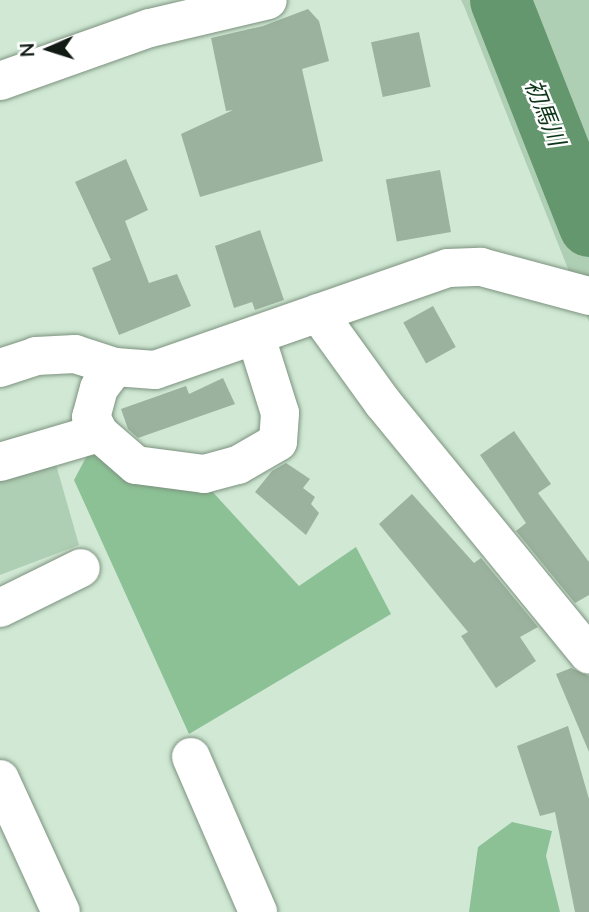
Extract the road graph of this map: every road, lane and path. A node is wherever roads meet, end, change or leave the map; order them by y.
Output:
1 (268, 0) edge
2 (0, 80) edge
3 (588, 295) edge
4 (318, 313) junction
5 (256, 337) junction
6 (115, 367) junction
7 (0, 368) edge
8 (99, 433) junction
9 (0, 462) edge
10 (81, 568) dead end
11 (0, 608) edge
12 (589, 655) edge
13 (191, 757) dead end
14 (0, 779) edge
15 (61, 912) edge
16 (258, 912) edge

1 - 2 street
3 - 4 street
4 - 5 street
4 - 12 street
5 - 6 street
5 - 8 street
6 - 7 street
6 - 8 street
8 - 9 street
10 - 11 street
13 - 16 street
14 - 15 street

